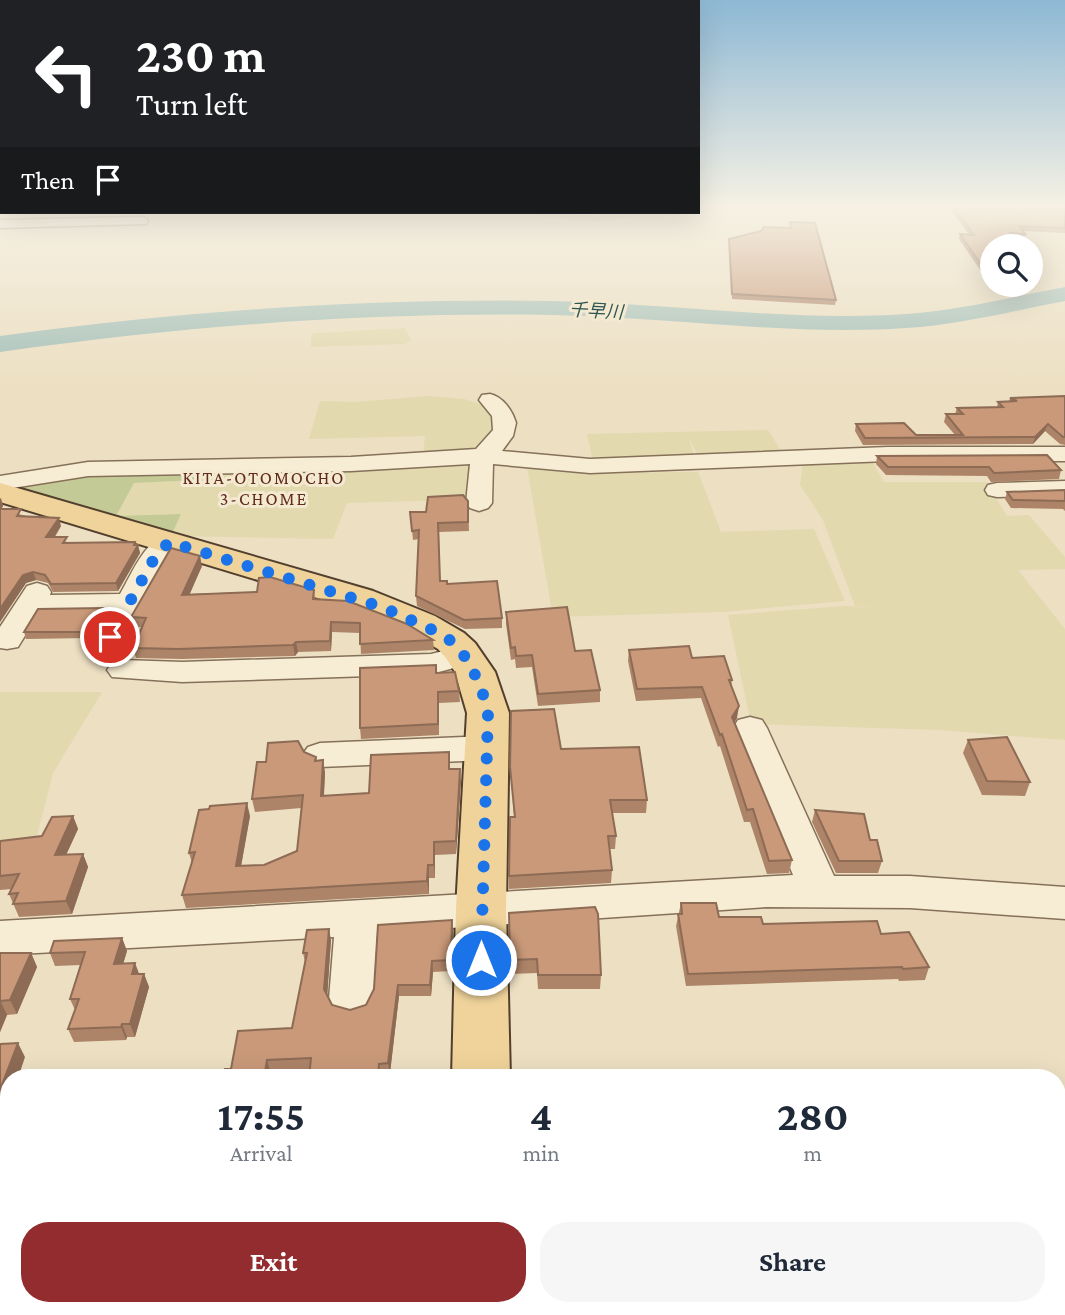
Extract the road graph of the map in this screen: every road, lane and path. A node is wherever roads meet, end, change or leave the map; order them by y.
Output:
1 (490, 400) dead end
2 (958, 440) edge
3 (1061, 454) edge
4 (482, 456) junction
5 (0, 483) edge
6 (1065, 488) edge
7 (997, 490) dead end
8 (0, 492) edge
9 (479, 503) dead end
10 (169, 542) junction
11 (131, 603) junction
12 (110, 637) dead end
13 (7, 640) dead end
14 (464, 655) junction
15 (124, 670) dead end
16 (750, 728) dead end
17 (488, 748) junction
18 (320, 755) dead end
19 (821, 893) junction
20 (1065, 903) edge
21 (481, 909) junction
22 (357, 919) junction
23 (0, 938) edge
24 (351, 999) dead end
25 (481, 1069) edge

1 - 4 street
2 - 3 street
3 - 4 street
4 - 5 street
4 - 9 street
6 - 7 street
8 - 10 main road
10 - 11 street
10 - 14 main road
11 - 12 street
11 - 13 street
14 - 15 street
14 - 17 main road
16 - 19 street
17 - 18 street
17 - 21 main road
19 - 20 street
19 - 21 street
21 - 22 street
21 - 25 main road
22 - 23 street
22 - 24 street

